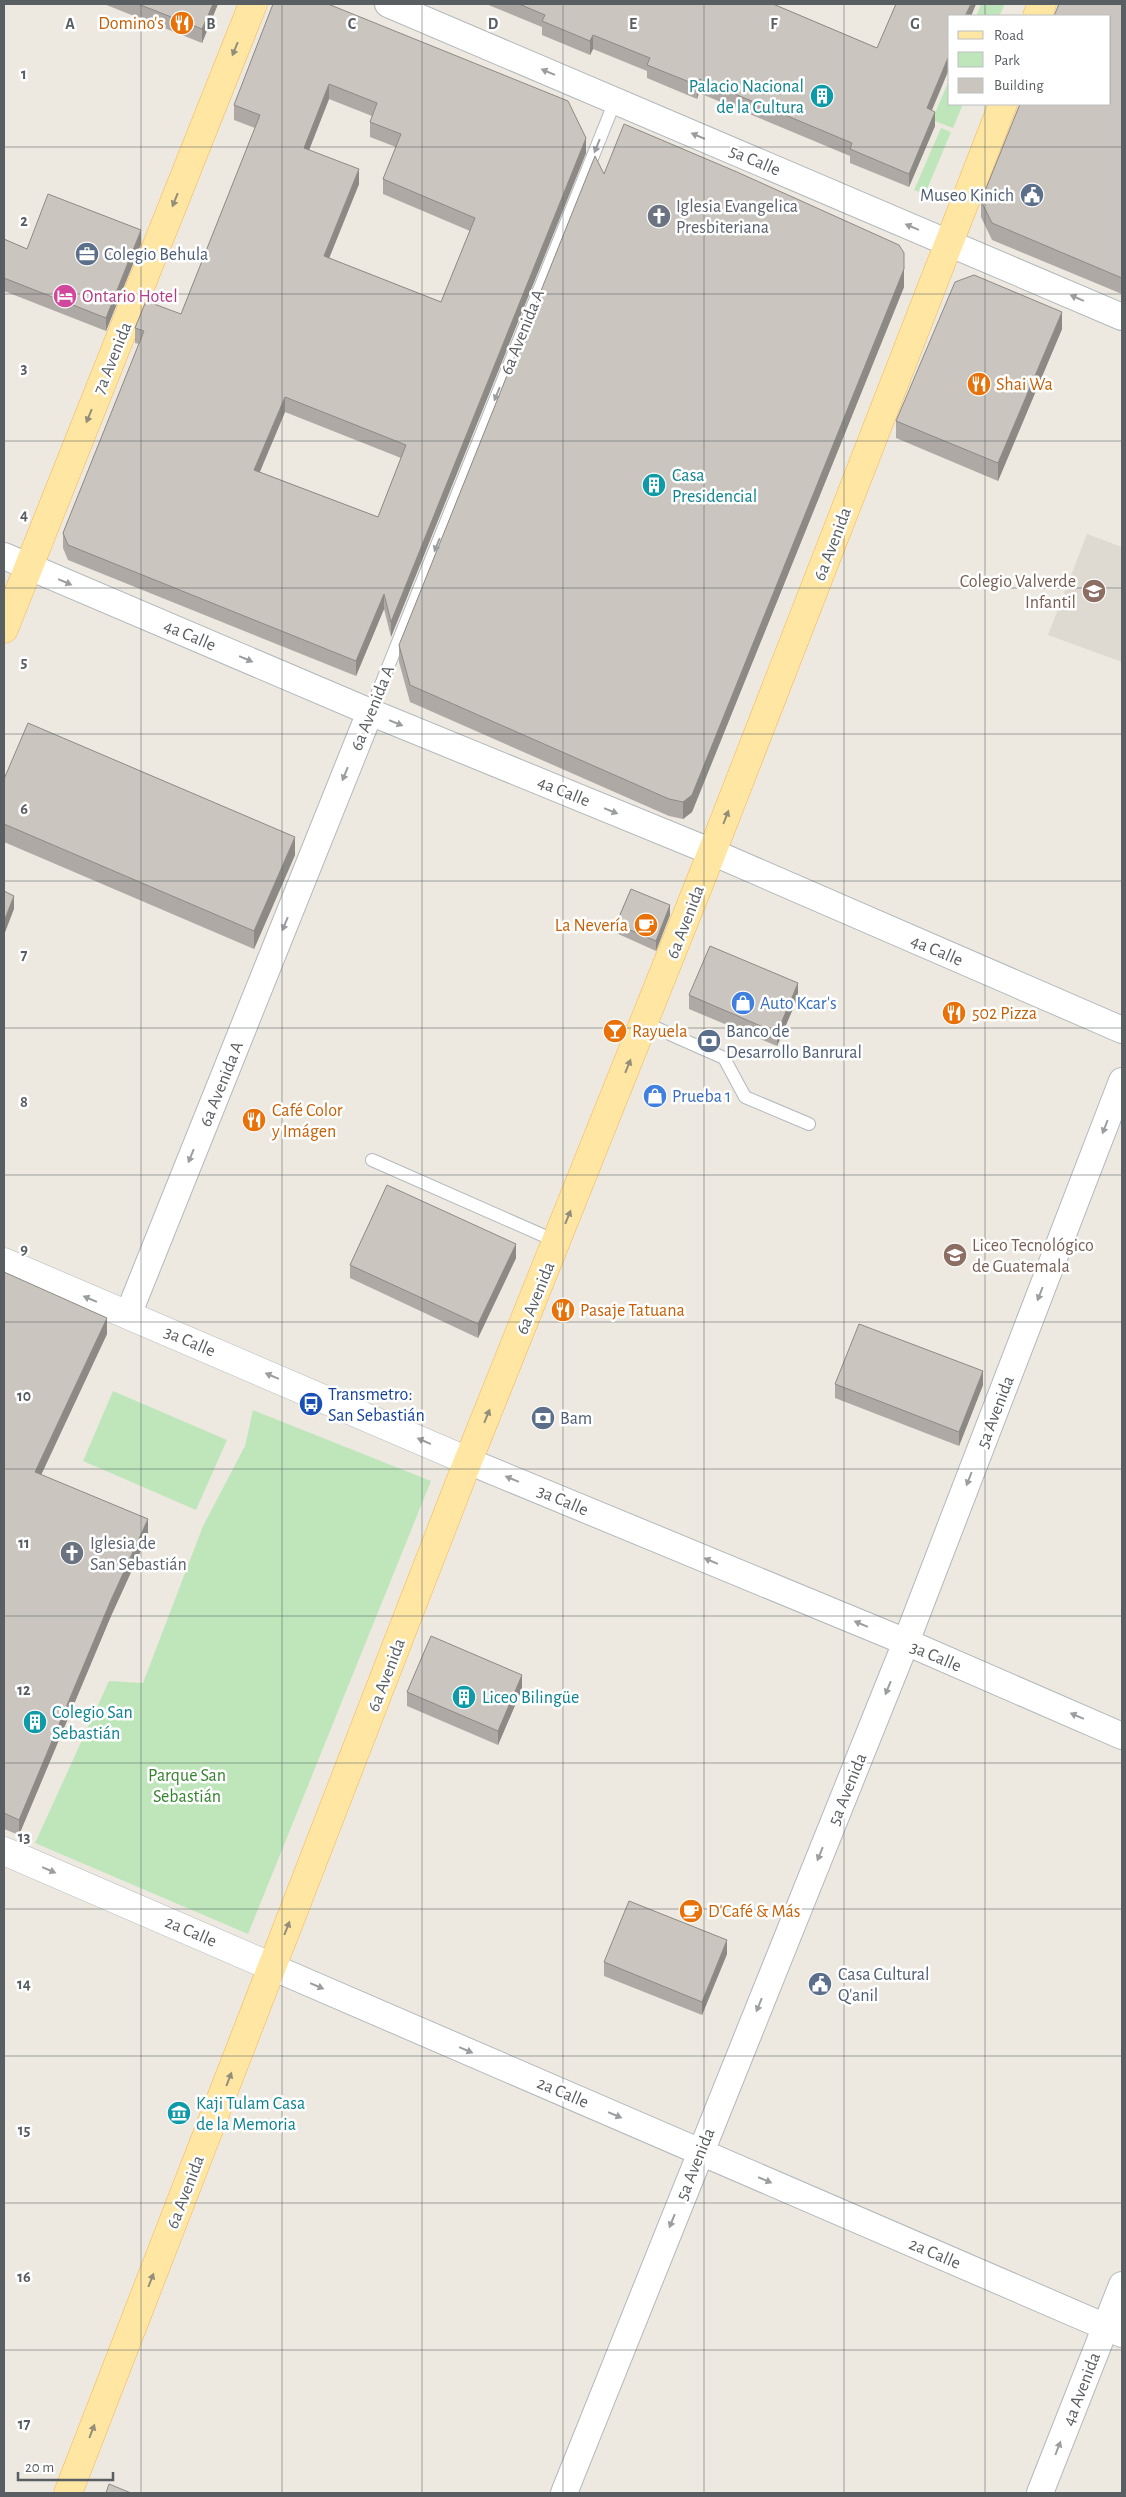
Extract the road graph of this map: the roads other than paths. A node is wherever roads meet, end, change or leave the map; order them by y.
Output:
1 (253, 4) edge
2 (388, 4) edge
3 (615, 101) junction
4 (1003, 105) edge
5 (949, 243) junction
6 (1122, 317) edge
7 (4, 556) edge
8 (28, 567) junction
9 (4, 629) edge
10 (370, 712) junction
11 (712, 852) junction
12 (645, 1023) junction
13 (1122, 1030) edge
14 (1122, 1081) edge
15 (809, 1124) dead end
16 (372, 1160) dead end
17 (558, 1242) junction
18 (4, 1262) edge
19 (128, 1315) junction
20 (468, 1461) junction
21 (906, 1642) junction
22 (1122, 1736) edge
23 (4, 1851) edge
24 (272, 1967) junction
25 (700, 2151) junction
26 (1122, 2285) edge
27 (1113, 2330) edge
28 (68, 2493) edge
29 (564, 2493) edge
30 (1040, 2493) edge

1 -> 8 main road, 7a Avenida
3 -> 2 street, 5a Calle
5 -> 3 street, 5a Calle
3 -> 10 lane, 6a Avenida A
4 - 5 main road, 6a Avenida
6 -> 5 street, 5a Calle
11 -> 5 main road, 6a Avenida
7 - 8 street, 4a Calle
8 - 9 main road, 7a Avenida
8 -> 10 street, 4a Calle
10 -> 11 street, 4a Calle
10 -> 19 street, 6a Avenida A
11 - 12 main road, 6a Avenida
11 - 13 street, 4a Calle
12 - 15 lane
17 -> 12 main road, 6a Avenida
14 -> 21 street, 5a Avenida
16 - 17 lane
20 -> 17 main road, 6a Avenida
19 -> 18 street, 3a Calle
20 -> 19 street, 3a Calle
21 -> 20 street, 3a Calle
24 -> 20 main road, 6a Avenida
22 -> 21 street, 3a Calle
21 -> 25 street, 5a Avenida
23 -> 24 street, 2a Calle
24 -> 25 street, 2a Calle
28 -> 24 main road, 6a Avenida
25 -> 27 street, 2a Calle
25 -> 29 street, 5a Avenida
26 - 27 street, 4a Avenida
30 -> 27 street, 4a Avenida

